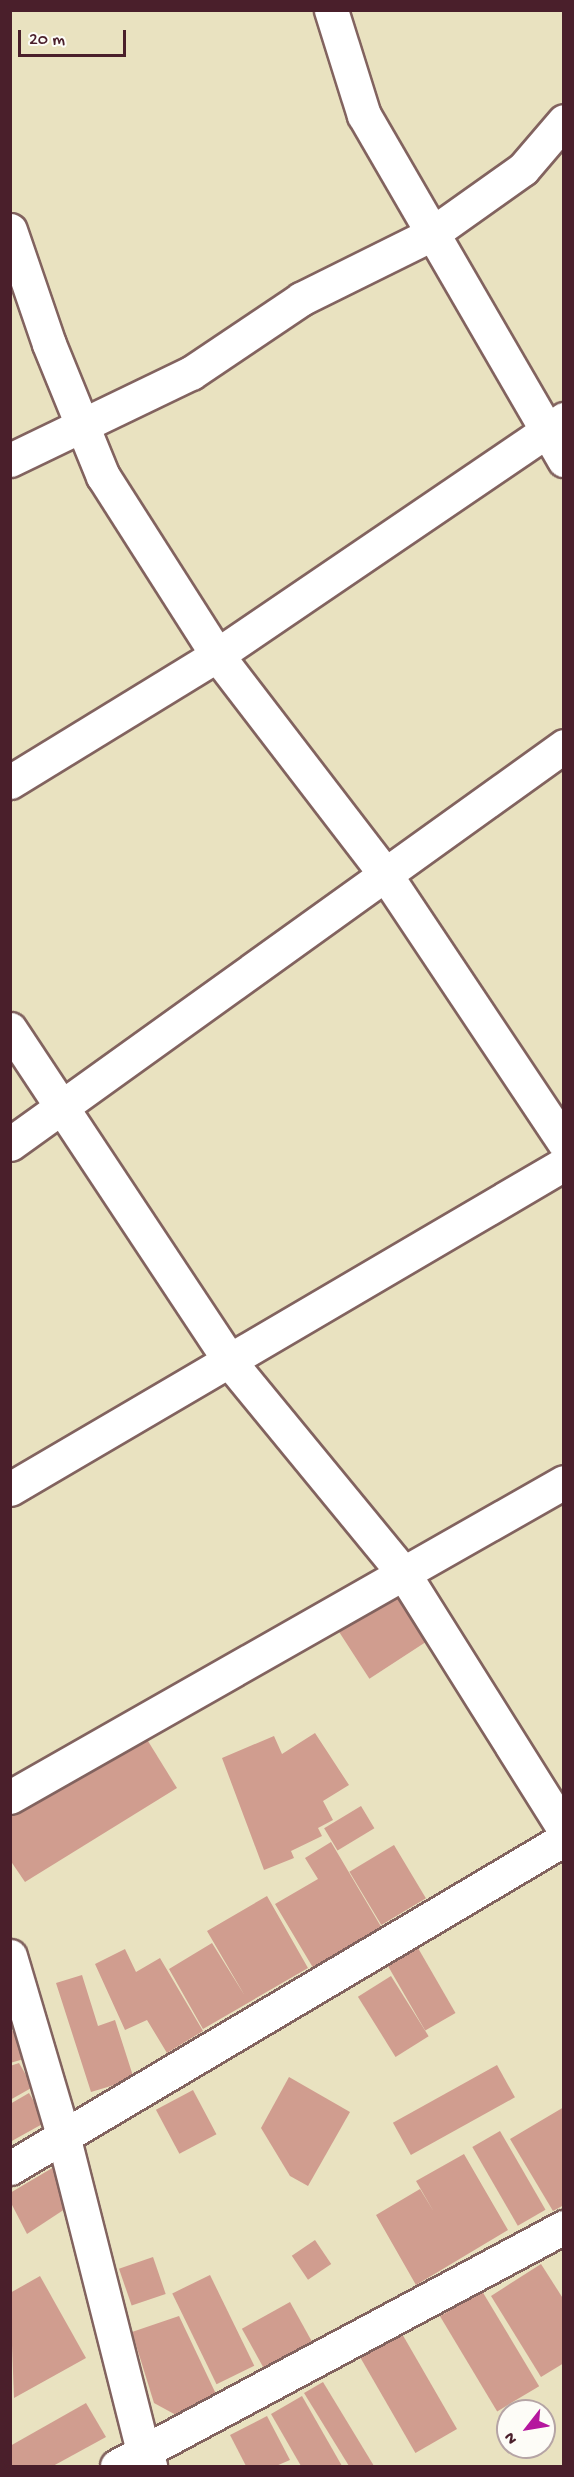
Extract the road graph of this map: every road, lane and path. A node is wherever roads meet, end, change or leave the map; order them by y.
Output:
1 (331, 10) edge
2 (564, 121) edge
3 (10, 230) edge
4 (430, 235) junction
5 (83, 425) junction
6 (554, 426) edge
7 (10, 460) edge
8 (564, 460) edge
9 (217, 655) junction
10 (564, 746) edge
11 (10, 782) edge
12 (385, 874) junction
13 (10, 1029) edge
14 (62, 1107) junction
15 (564, 1142) edge
16 (10, 1144) edge
17 (564, 1164) edge
18 (230, 1362) junction
19 (564, 1482) edge
20 (10, 1489) edge
21 (404, 1574) junction
22 (10, 1797) edge
23 (564, 1829) edge
24 (564, 1839) edge
25 (10, 1956) edge
26 (63, 2135) junction
27 (10, 2168) edge
28 (564, 2227) edge
29 (137, 2462) edge

1 - 4 street
2 - 4 street
3 - 5 street
4 - 5 street
4 - 6 street
5 - 7 street
5 - 9 street
6 - 8 street
6 - 9 street
9 - 11 street
9 - 12 street
10 - 12 street
12 - 14 street
12 - 15 street
13 - 14 street
14 - 16 street
14 - 18 street
17 - 18 street
18 - 20 street
18 - 21 street
19 - 21 street
21 - 22 street
21 - 23 street
24 - 26 street
25 - 26 street
26 - 27 street
26 - 29 street
28 - 29 street

